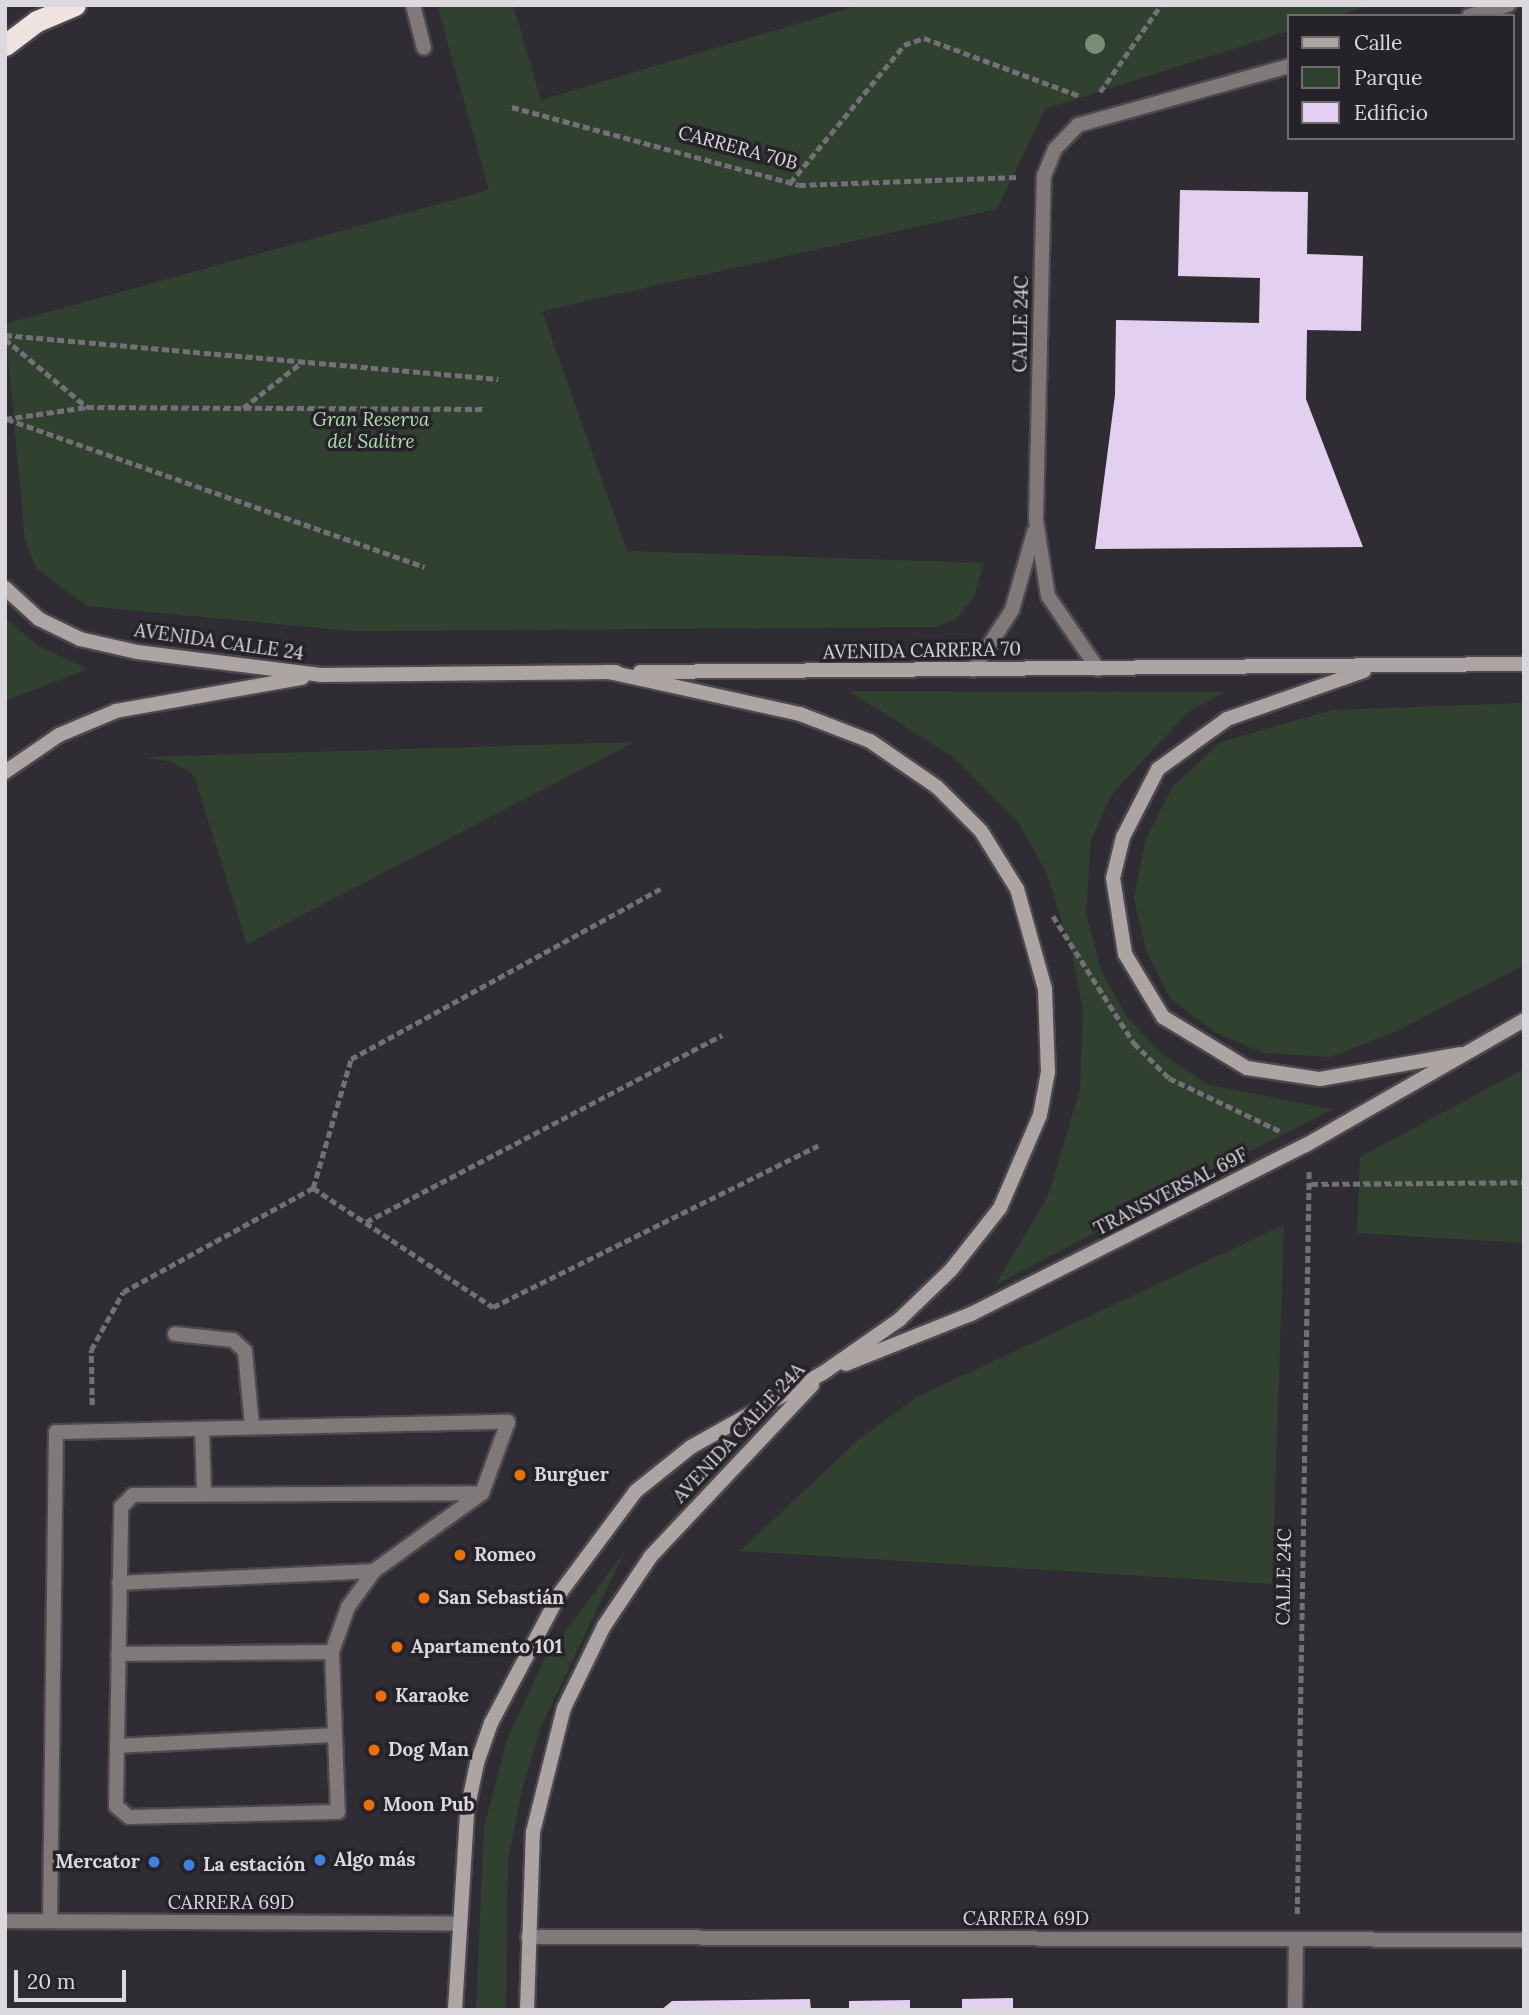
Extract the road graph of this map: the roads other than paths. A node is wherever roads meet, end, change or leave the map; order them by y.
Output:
1 (75, 5) edge
2 (413, 5) edge
3 (1508, 5) edge
4 (1476, 14) edge
5 (5, 45) edge
6 (424, 48) dead end
7 (1288, 66) edge
8 (1036, 520) junction
9 (5, 588) edge
10 (1524, 664) edge
11 (1375, 667) junction
12 (1098, 669) junction
13 (973, 670) junction
14 (609, 673) junction
15 (321, 675) junction
16 (5, 772) edge
17 (1524, 1020) edge
18 (1471, 1052) junction
19 (175, 1334) dead end
20 (823, 1373) junction
21 (252, 1426) junction
22 (202, 1429) junction
23 (204, 1493) junction
24 (481, 1493) junction
25 (374, 1571) junction
26 (119, 1583) junction
27 (332, 1652) junction
28 (118, 1654) junction
29 (335, 1735) junction
30 (117, 1746) junction
31 (5, 1921) edge
32 (50, 1921) junction
33 (457, 1923) junction
34 (528, 1937) junction
35 (1296, 1939) junction
36 (1524, 1940) edge
37 (455, 2010) edge
38 (527, 2010) edge
39 (1295, 2010) edge

1 - 5 highway
2 - 6 street
3 - 4 street
7 - 8 street, CALLE 24C
8 - 12 street, CALLE 24C
8 - 13 street, CALLE 24C
9 - 15 main road, AVENIDA CALLE 24
10 - 11 main road, AVENIDA CARRERA 70
11 - 12 main road, AVENIDA CARRERA 70
11 - 18 main road
12 - 13 main road, AVENIDA CARRERA 70
13 - 14 main road, AVENIDA CARRERA 70
14 - 15 main road, AVENIDA CARRERA 70
14 - 20 main road
15 - 16 main road, AVENIDA CALLE 24
17 - 18 main road, TRANSVERSAL 69F
18 - 20 main road, TRANSVERSAL 69F
19 - 21 street
20 - 33 main road, AVENIDA CALLE 24A
20 - 34 main road, AVENIDA CALLE 24A
21 - 22 street
21 - 24 street
22 - 23 street
22 - 32 street
23 - 24 street
23 - 26 street
24 - 25 street
25 - 26 street
25 - 27 street
26 - 28 street
27 - 28 street
27 - 29 street
28 - 30 street
29 - 30 street
29 - 30 street
31 - 32 street, CARRERA 69D
32 - 33 street, CARRERA 69D
33 - 37 main road, AVENIDA CALLE 24A
34 - 35 street, CARRERA 69D
34 - 38 main road, AVENIDA CALLE 24A
35 - 36 street, CARRERA 69D
35 - 39 street

